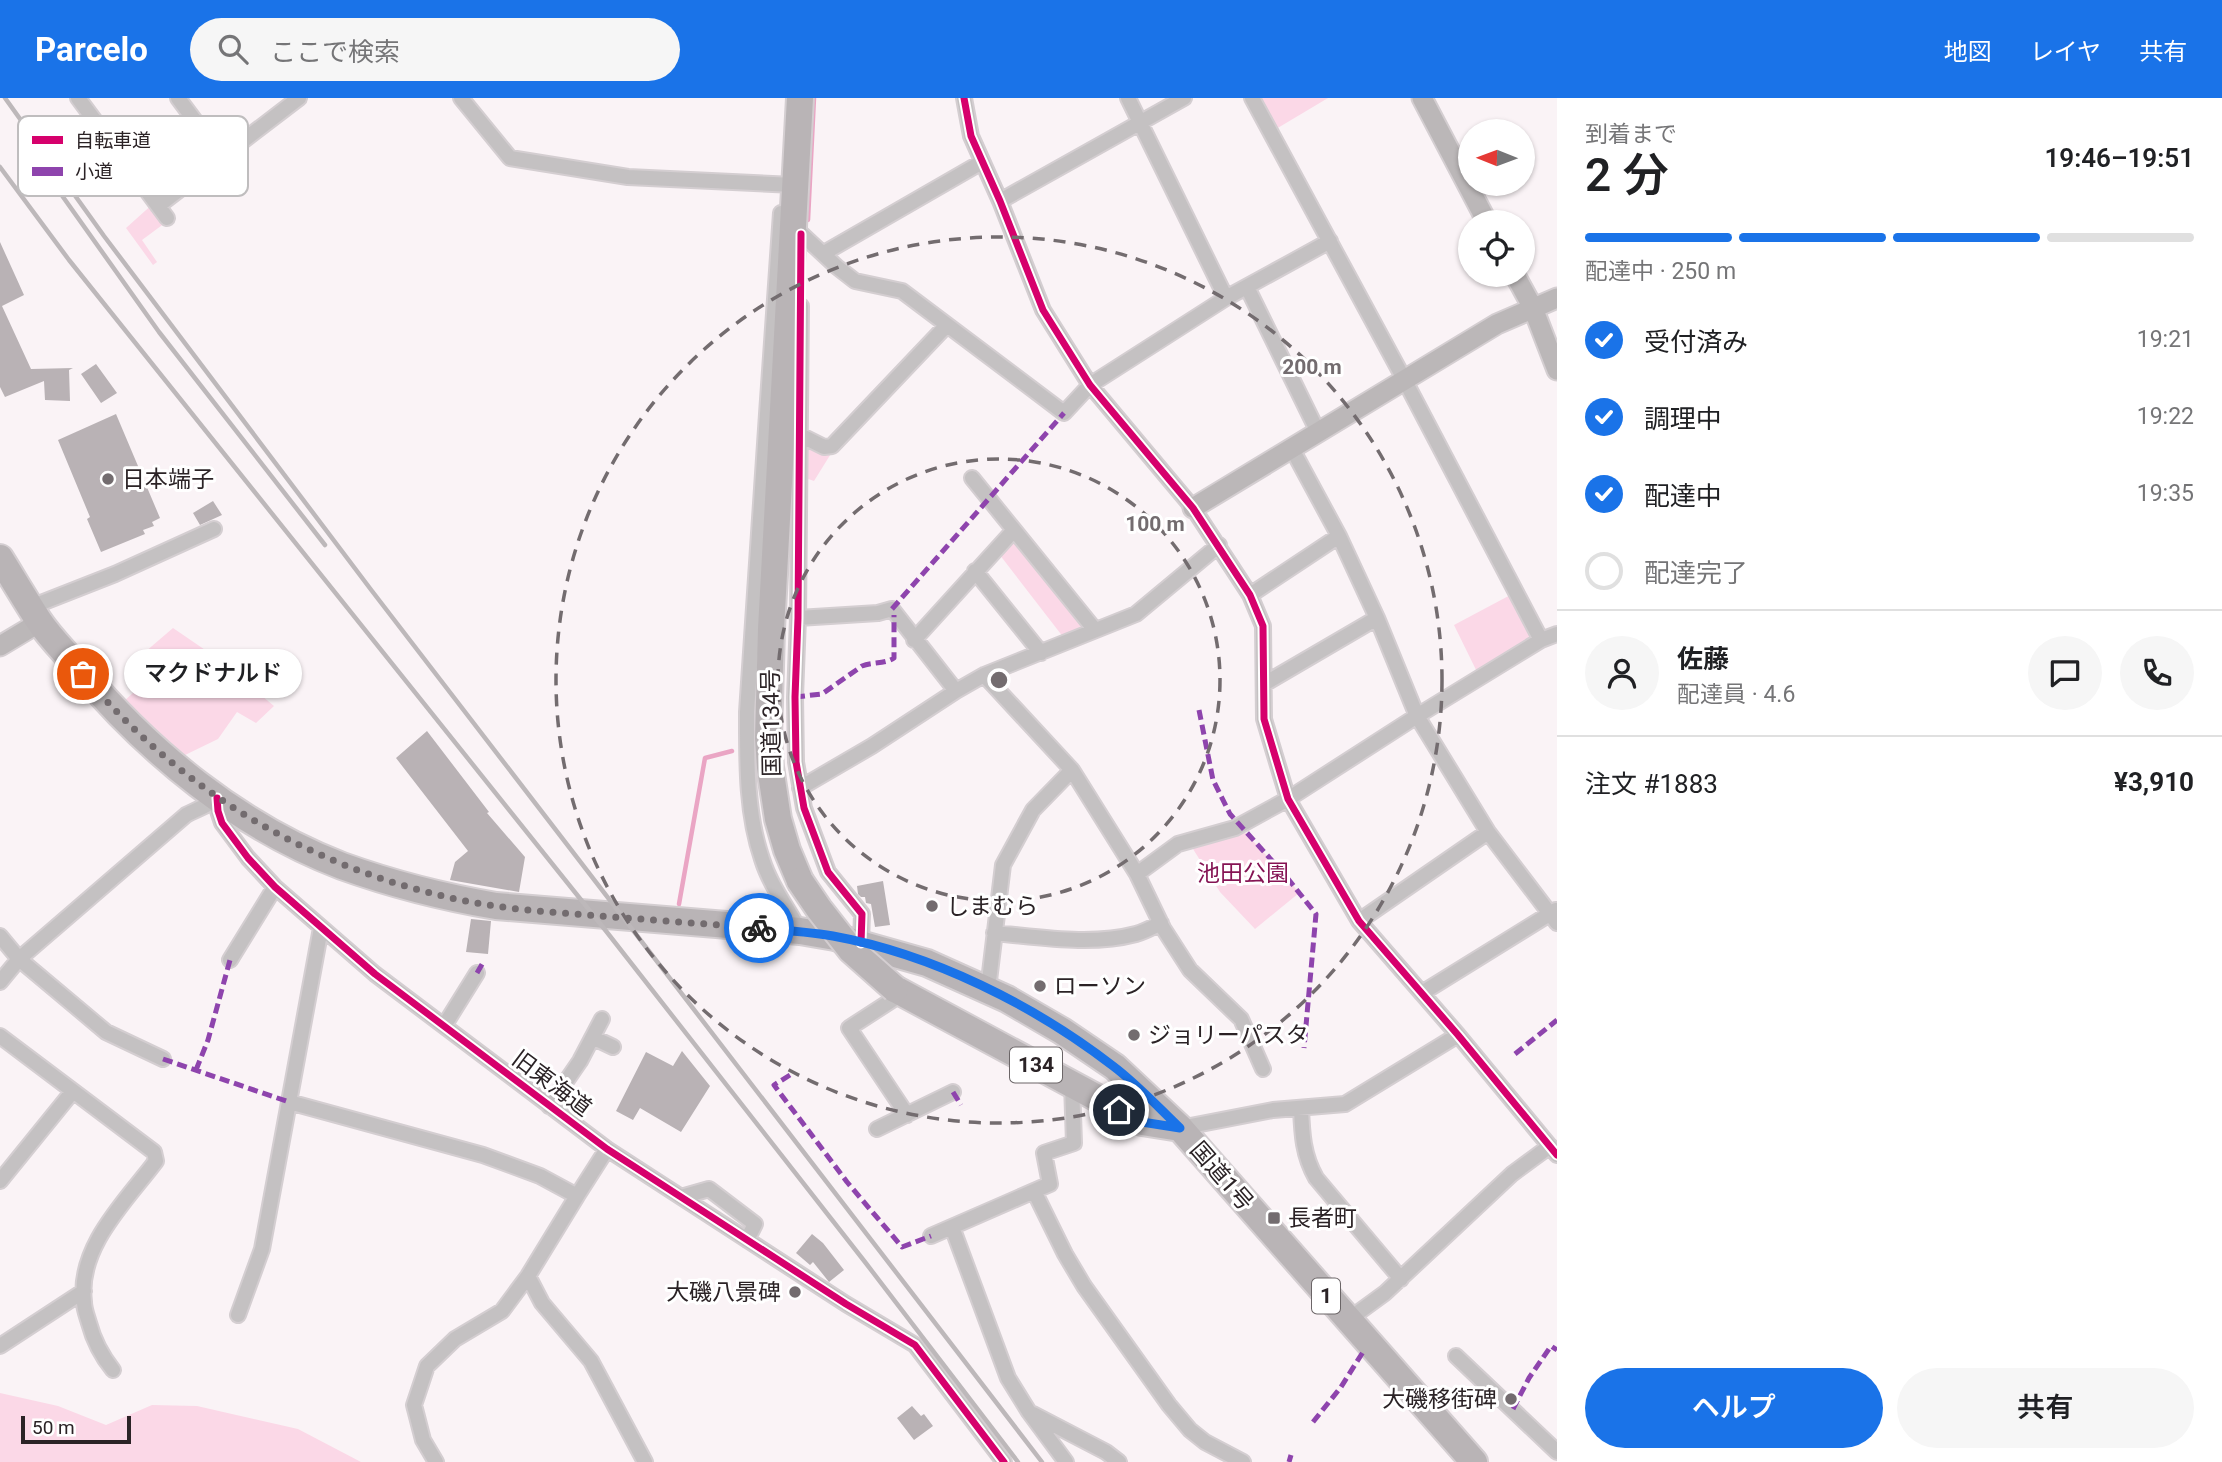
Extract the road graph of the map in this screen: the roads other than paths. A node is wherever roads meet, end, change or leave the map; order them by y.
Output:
1 (78, 98) edge
2 (178, 98) edge
3 (461, 98) edge
4 (964, 98) edge
5 (1128, 98) edge
6 (1184, 98) edge
7 (1252, 98) edge
8 (1422, 98) edge
9 (292, 100) edge
10 (802, 111) edge
11 (91, 116) edge
12 (191, 116) edge
13 (1140, 123) junction
14 (248, 136) edge
15 (982, 162) junction
16 (789, 185) junction
17 (151, 196) edge
18 (171, 196) edge
19 (1000, 201) junction
20 (158, 206) junction
21 (1481, 210) edge
22 (167, 218) dead end
23 (797, 229) junction
24 (1330, 241) junction
25 (824, 253) junction
26 (1247, 287) junction
27 (1521, 287) edge
28 (1226, 298) junction
29 (1557, 298) edge
30 (1532, 308) junction
31 (947, 325) junction
32 (1557, 370) edge
33 (1404, 379) junction
34 (1090, 385) junction
35 (775, 414) junction
36 (1318, 432) junction
37 (800, 435) junction
38 (1292, 449) junction
39 (972, 478) dead end
40 (1193, 508) junction
41 (214, 529) dead end
42 (1014, 530) junction
43 (1339, 536) junction
44 (1219, 545) junction
45 (0, 558) edge
46 (975, 572) junction
47 (1250, 595) junction
48 (36, 615) junction
49 (798, 618) junction
50 (1377, 618) junction
51 (1095, 630) junction
52 (1557, 634) edge
53 (914, 640) junction
54 (1541, 640) junction
55 (0, 646) edge
56 (1041, 653) junction
57 (984, 675) junction
58 (1264, 684) junction
59 (956, 691) junction
60 (1417, 716) junction
61 (1072, 770) junction
62 (800, 788) junction
63 (217, 798) junction
64 (1288, 799) junction
65 (1488, 832) junction
66 (1137, 874) junction
67 (275, 887) junction
68 (1554, 915) edge
69 (1359, 921) junction
70 (1161, 923) junction
71 (321, 928) junction
72 (800, 931) junction
73 (994, 933) junction
74 (0, 936) edge
75 (861, 943) junction
76 (19, 959) junction
77 (230, 960) dead end
78 (477, 973) dead end
79 (0, 982) edge
80 (988, 989) junction
81 (899, 991) junction
82 (1422, 993) junction
83 (603, 1019) dead end
84 (444, 1026) junction
85 (1458, 1035) junction
86 (0, 1036) edge
87 (594, 1038) junction
88 (613, 1047) dead end
89 (163, 1059) dead end
90 (1263, 1069) dead end
91 (1072, 1084) junction
92 (73, 1091) junction
93 (953, 1092) dead end
94 (289, 1101) junction
95 (549, 1106) junction
96 (1301, 1108) junction
97 (907, 1115) junction
98 (1180, 1128) junction
99 (877, 1129) dead end
100 (607, 1149) junction
101 (1553, 1151) edge
102 (0, 1181) edge
103 (1034, 1191) junction
104 (577, 1196) junction
105 (687, 1201) junction
106 (952, 1227) junction
107 (931, 1236) dead end
108 (747, 1240) junction
109 (527, 1276) junction
110 (1401, 1279) junction
111 (84, 1291) junction
112 (237, 1315) dead end
113 (1348, 1320) junction
114 (0, 1346) edge
115 (1456, 1356) dead end
116 (113, 1370) dead end
117 (1029, 1412) junction
118 (1557, 1451) edge
119 (436, 1462) edge
120 (645, 1462) edge
121 (1004, 1462) edge
122 (1066, 1462) edge
123 (1119, 1462) edge
124 (1243, 1462) edge
125 (1474, 1462) edge

1 - 11 street
2 - 12 street
3 - 16 street
4 - 15 street
5 - 13 street
6 - 13 street
7 - 24 street
8 - 21 street
9 - 14 street
10 - 16 highway, 国道134号 / 134
13 - 19 street
13 - 28 street
15 - 19 street
15 - 25 street
16 - 23 highway, 国道134号 / 134
16 - 35 street
17 - 20 street
18 - 20 street
19 - 34 street
20 - 22 street
23 - 25 street
23 - 35 highway, 国道134号 / 134
23 - 37 street
24 - 26 street
24 - 33 street
25 - 31 street
26 - 28 street
26 - 36 street
27 - 30 street
28 - 34 street
29 - 30 street
30 - 32 street
30 - 33 street
31 - 34 street
31 - 37 street
33 - 36 street
33 - 54 street
34 - 40 street
35 - 72 street
35 - 81 highway, 国道134号 / 134, bridge
36 - 38 street
37 - 49 street
38 - 40 street
38 - 43 street
39 - 42 street
40 - 44 street
41 - 48 street
42 - 46 street
42 - 51 street
43 - 47 street
43 - 50 street
44 - 47 street
44 - 51 street
45 - 48 highway, 国道1号 / 1
46 - 53 street
46 - 56 street
47 - 58 street
48 - 55 street
48 - 63 highway, 国道1号 / 1
49 - 53 street
49 - 62 street
50 - 58 street
50 - 60 street
51 - 56 street
52 - 54 street
53 - 59 street
54 - 60 street
56 - 57 street
57 - 59 street
57 - 61 street
58 - 64 street
59 - 62 street
60 - 64 street
60 - 65 street
61 - 66 street
61 - 73 street
62 - 75 street
63 - 67 street, 旧東海道
63 - 72 highway, 国道1号 / 1
63 - 76 street
64 - 66 street
64 - 69 street
65 - 68 street
65 - 69 street
66 - 70 street
67 - 71 street, 旧東海道
67 - 77 street
68 - 82 street
69 - 82 street
70 - 73 street
70 - 90 street
71 - 84 street, 旧東海道
71 - 94 street
72 - 75 highway, 国道1号 / 1
73 - 80 street
74 - 76 street
75 - 80 highway, 国道1号 / 1
76 - 79 street
76 - 89 street
78 - 84 street
80 - 98 highway, 国道1号 / 1
81 - 91 highway, 国道134号 / 134
81 - 97 street
82 - 85 street
83 - 87 street
84 - 95 street, 旧東海道
85 - 96 street
85 - 101 street
86 - 92 street
87 - 88 street
87 - 95 street
91 - 98 highway, 国道134号 / 134
91 - 103 street
92 - 102 street
92 - 111 street
93 - 97 street
94 - 104 street
94 - 112 street
95 - 100 street, 旧東海道
96 - 98 street
96 - 110 street
97 - 99 street
98 - 113 highway, 国道1号 / 1
100 - 104 street
100 - 105 street, 旧東海道
101 - 110 street
103 - 106 street
103 - 124 street
104 - 109 street
105 - 108 street, 旧東海道
105 - 108 street
106 - 107 street
106 - 117 street
108 - 121 street, 旧東海道
109 - 119 street
109 - 120 street
110 - 113 street
111 - 114 street
111 - 116 street
113 - 125 highway, 国道1号 / 1
115 - 118 street
117 - 122 street
117 - 123 street

